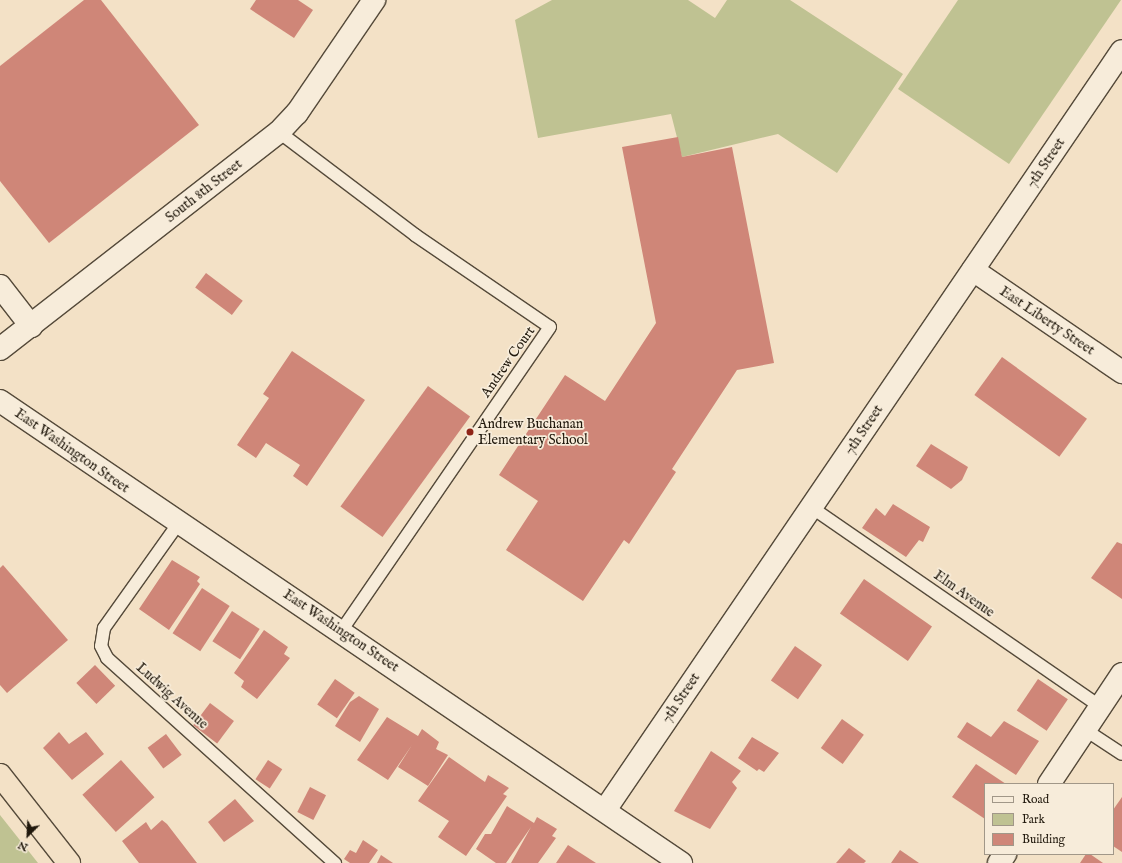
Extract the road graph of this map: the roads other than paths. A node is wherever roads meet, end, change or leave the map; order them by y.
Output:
1 (374, 0) edge
2 (1119, 61) edge
3 (279, 132) junction
4 (972, 270) junction
5 (0, 286) edge
6 (31, 326) junction
7 (0, 349) edge
8 (1122, 372) edge
9 (0, 401) edge
10 (811, 508) junction
11 (178, 524) junction
12 (342, 630) junction
13 (1122, 674) edge
14 (1100, 706) junction
15 (1084, 729) junction
16 (1122, 754) edge
17 (0, 775) edge
18 (1050, 783) edge
19 (605, 810) junction
20 (69, 863) edge
21 (335, 863) edge
22 (681, 863) edge

1 - 3 street, South 8th Street
2 - 4 street, 7th Street
3 - 6 street, South 8th Street
3 - 12 lane, Andrew Court
4 - 8 street, East Liberty Street
4 - 10 street, 7th Street
5 - 6 street
6 - 7 street, South 8th Street
9 - 11 street, East Washington Street
10 - 14 lane, Elm Avenue
10 - 19 street, 7th Street
11 - 12 street, East Washington Street
11 - 21 lane, Ludwig Avenue
12 - 19 street, East Washington Street
13 - 14 street
14 - 15 street
15 - 16 lane
15 - 18 street
17 - 20 highway
19 - 22 street, East Washington Street

